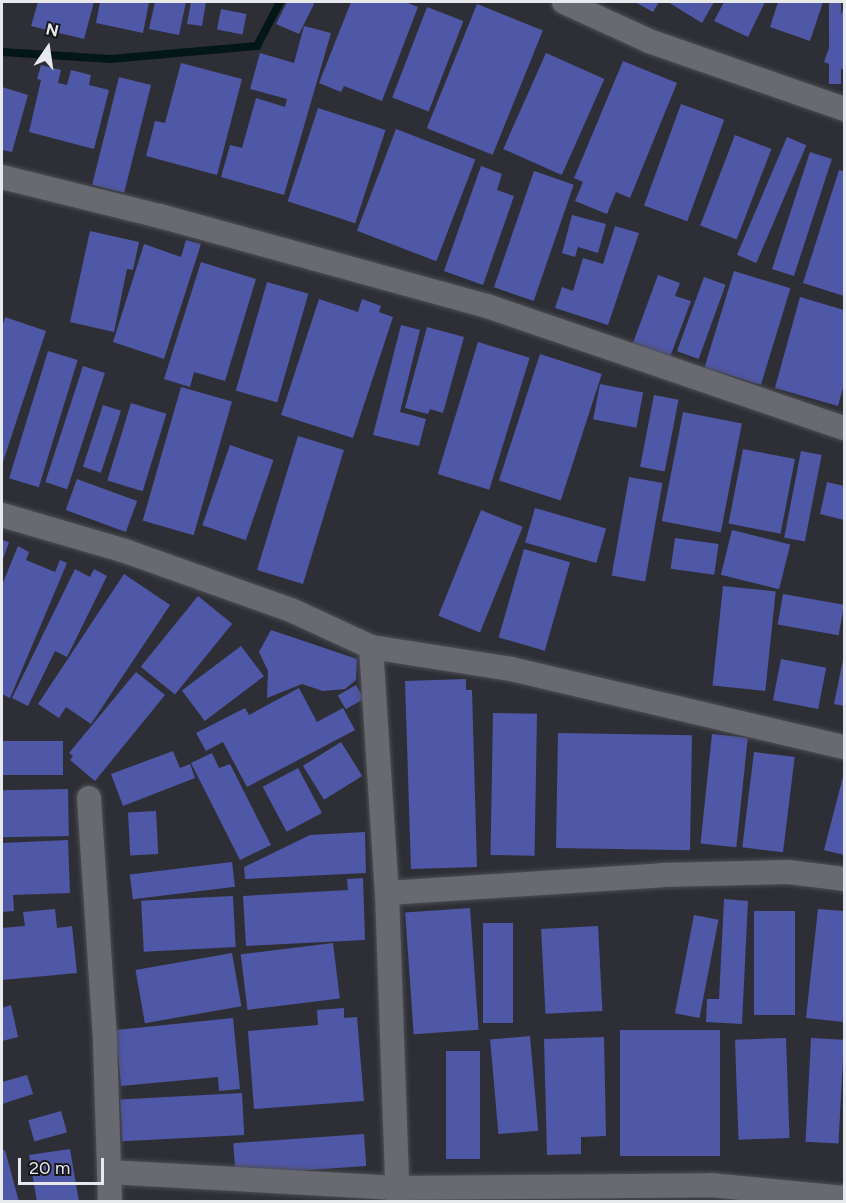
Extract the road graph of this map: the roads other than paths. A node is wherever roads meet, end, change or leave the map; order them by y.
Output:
1 (564, 2) edge
2 (844, 109) edge
3 (2, 177) edge
4 (844, 428) edge
5 (2, 515) edge
6 (371, 647) junction
7 (844, 747) edge
8 (89, 798) dead end
9 (844, 879) edge
10 (387, 893) junction
11 (109, 1172) junction
12 (397, 1195) edge
13 (844, 1198) edge
14 (110, 1202) edge

1 - 2 street
3 - 4 street
5 - 6 street
6 - 7 street
6 - 10 street
8 - 11 street
9 - 10 street
10 - 12 street
11 - 12 street
11 - 14 street
12 - 13 street

